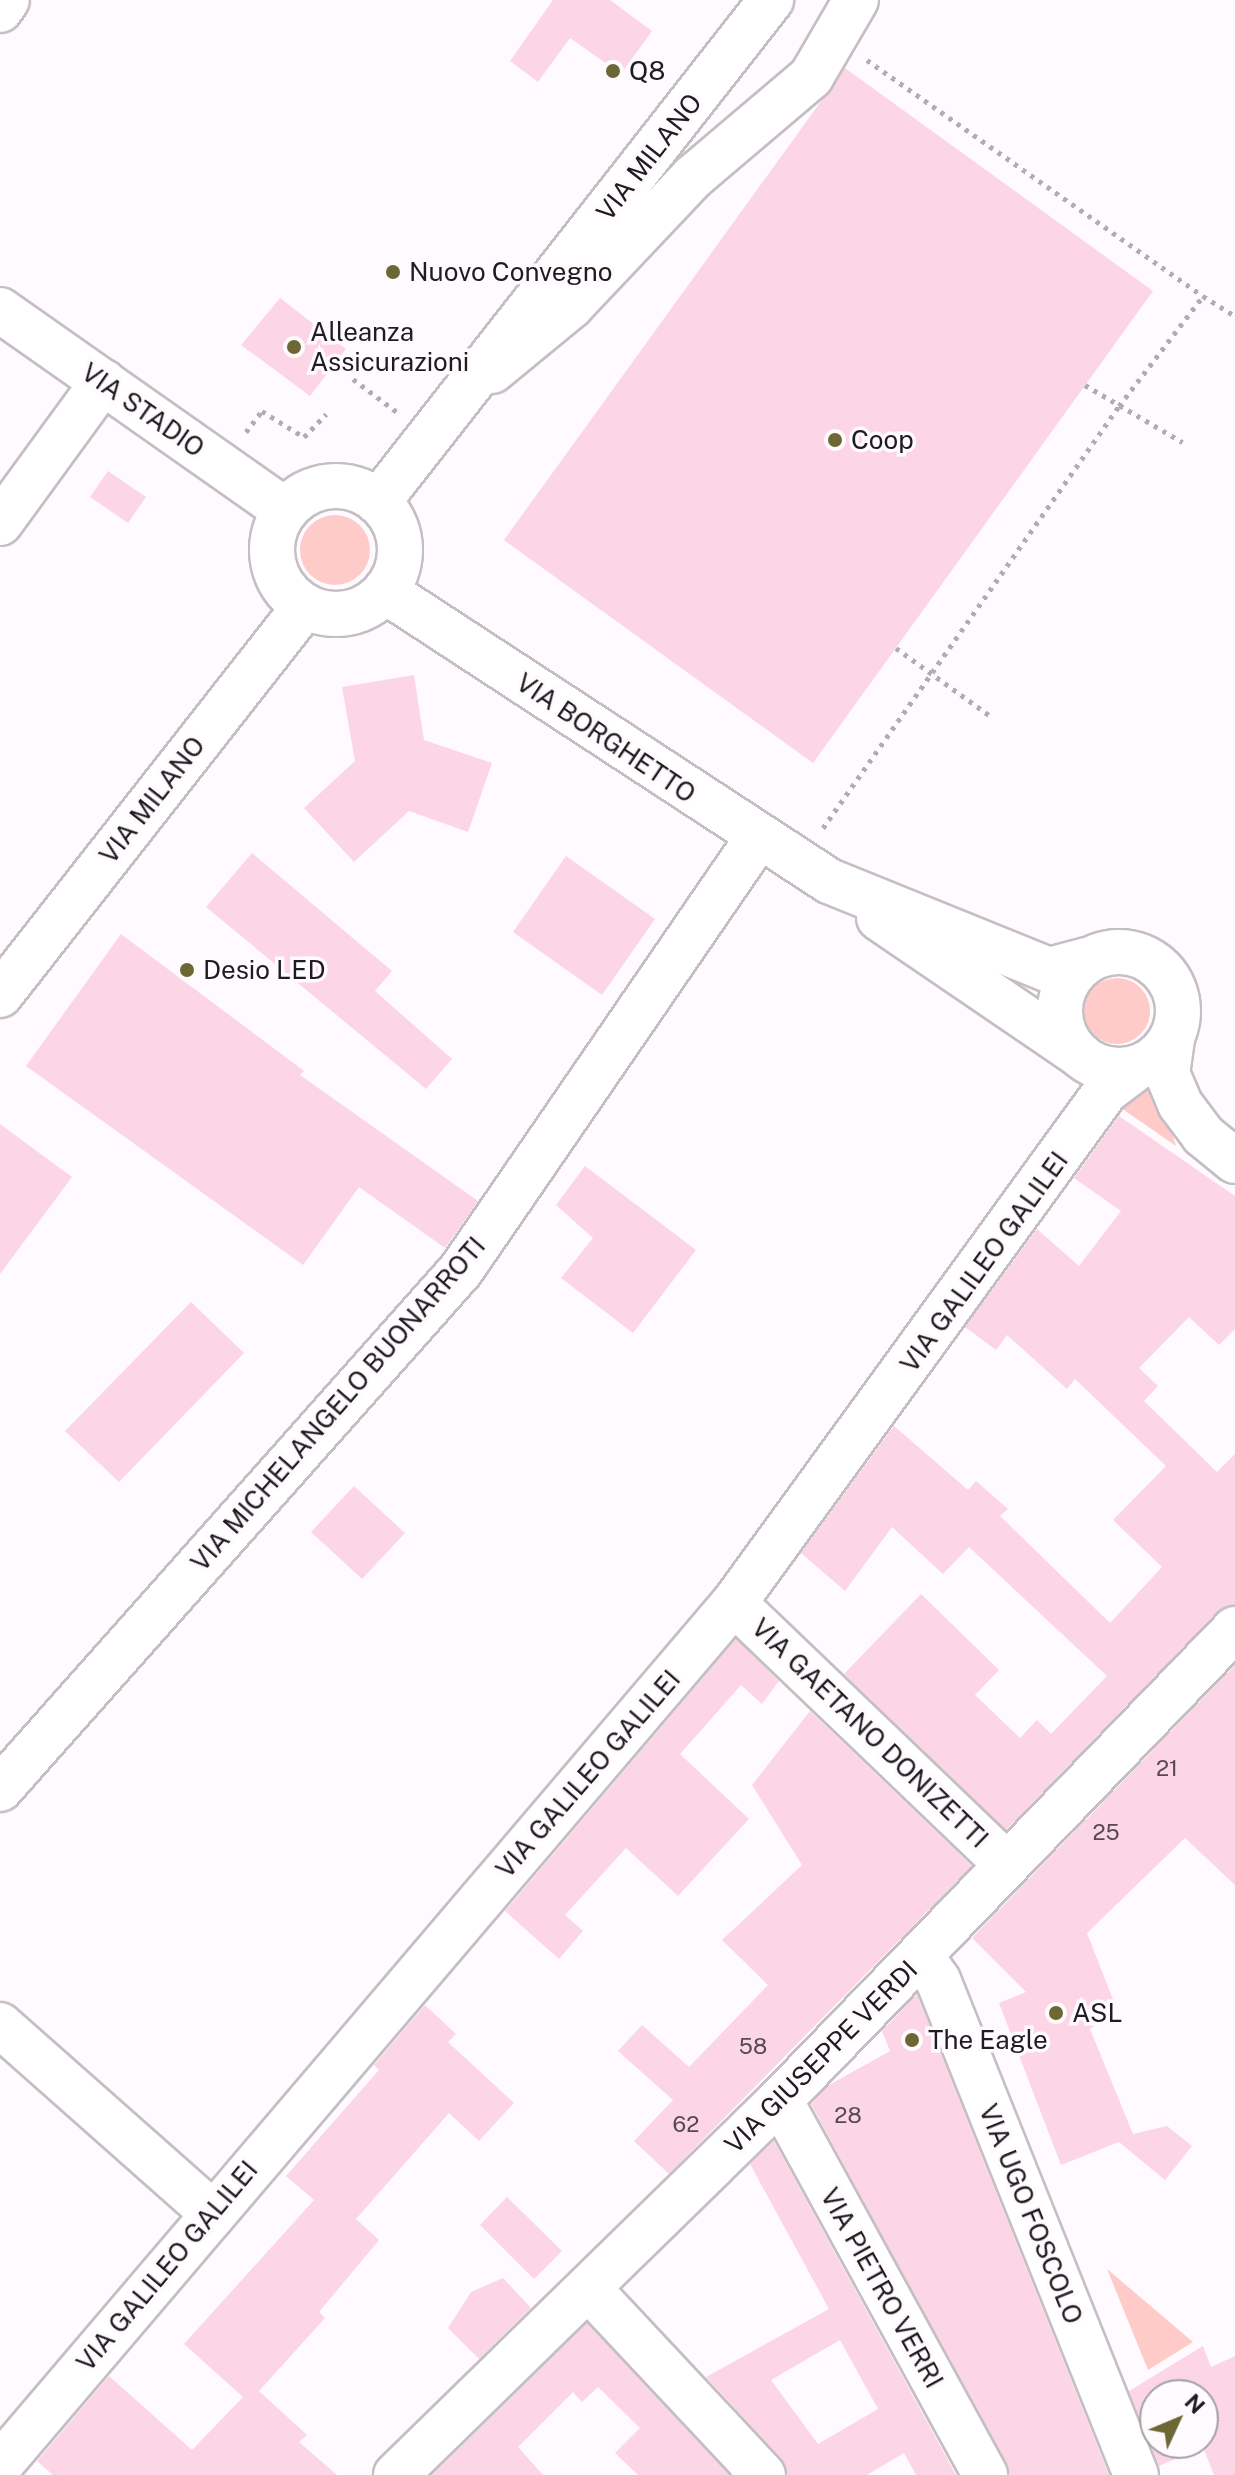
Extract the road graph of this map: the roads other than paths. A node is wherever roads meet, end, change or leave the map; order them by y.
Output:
1 (7, 0) edge
2 (771, 0) edge
3 (856, 0) edge
4 (0, 10) edge
5 (0, 310) edge
6 (103, 382) junction
7 (462, 395) junction
8 (378, 502) junction
9 (285, 510) junction
10 (0, 523) edge
11 (385, 591) junction
12 (305, 606) junction
13 (757, 839) junction
14 (813, 873) junction
15 (1087, 960) junction
16 (0, 995) edge
17 (1172, 1039) junction
18 (1081, 1056) junction
19 (1136, 1068) junction
20 (1235, 1161) edge
21 (734, 1603) junction
22 (1235, 1629) edge
23 (0, 1789) edge
24 (1006, 1864) junction
25 (921, 1956) junction
26 (0, 2025) edge
27 (780, 2100) junction
28 (211, 2212) junction
29 (588, 2288) junction
30 (9, 2462) edge
31 (396, 2475) edge
32 (763, 2475) edge
33 (985, 2475) edge
34 (1136, 2475) edge

1 - 4 street
2 - 7 street, VIA MILANO
3 - 7 street
5 - 6 street, VIA STADIO
6 - 9 street, VIA STADIO
6 - 10 street
7 - 8 street, VIA MILANO
8 - 9 street
8 - 11 street
9 - 12 street
11 - 12 street
11 - 13 street, VIA BORGHETTO
12 - 16 street, VIA MILANO
13 - 14 street, VIA BORGHETTO
13 - 23 street, VIA MICHELANGELO BUONARROTI
14 - 15 street, VIA BORGHETTO
14 - 18 street, VIA BORGHETTO
15 - 17 street, VIA BORGHETTO
15 - 18 street
17 - 19 street
17 - 20 street, VIA BORGHETTO
18 - 19 street, VIA BORGHETTO
19 - 21 street, VIA GALILEO GALILEI
21 - 24 street, VIA GAETANO DONIZETTI
21 - 28 street, VIA GALILEO GALILEI
22 - 24 street, VIA GIUSEPPE VERDI
24 - 25 street, VIA GIUSEPPE VERDI
25 - 27 street, VIA GIUSEPPE VERDI
25 - 34 street, VIA UGO FOSCOLO
26 - 28 street
27 - 29 street, VIA GIUSEPPE VERDI
27 - 33 street, VIA PIETRO VERRI
28 - 30 street, VIA GALILEO GALILEI
29 - 31 street, VIA GIUSEPPE VERDI
29 - 32 street

